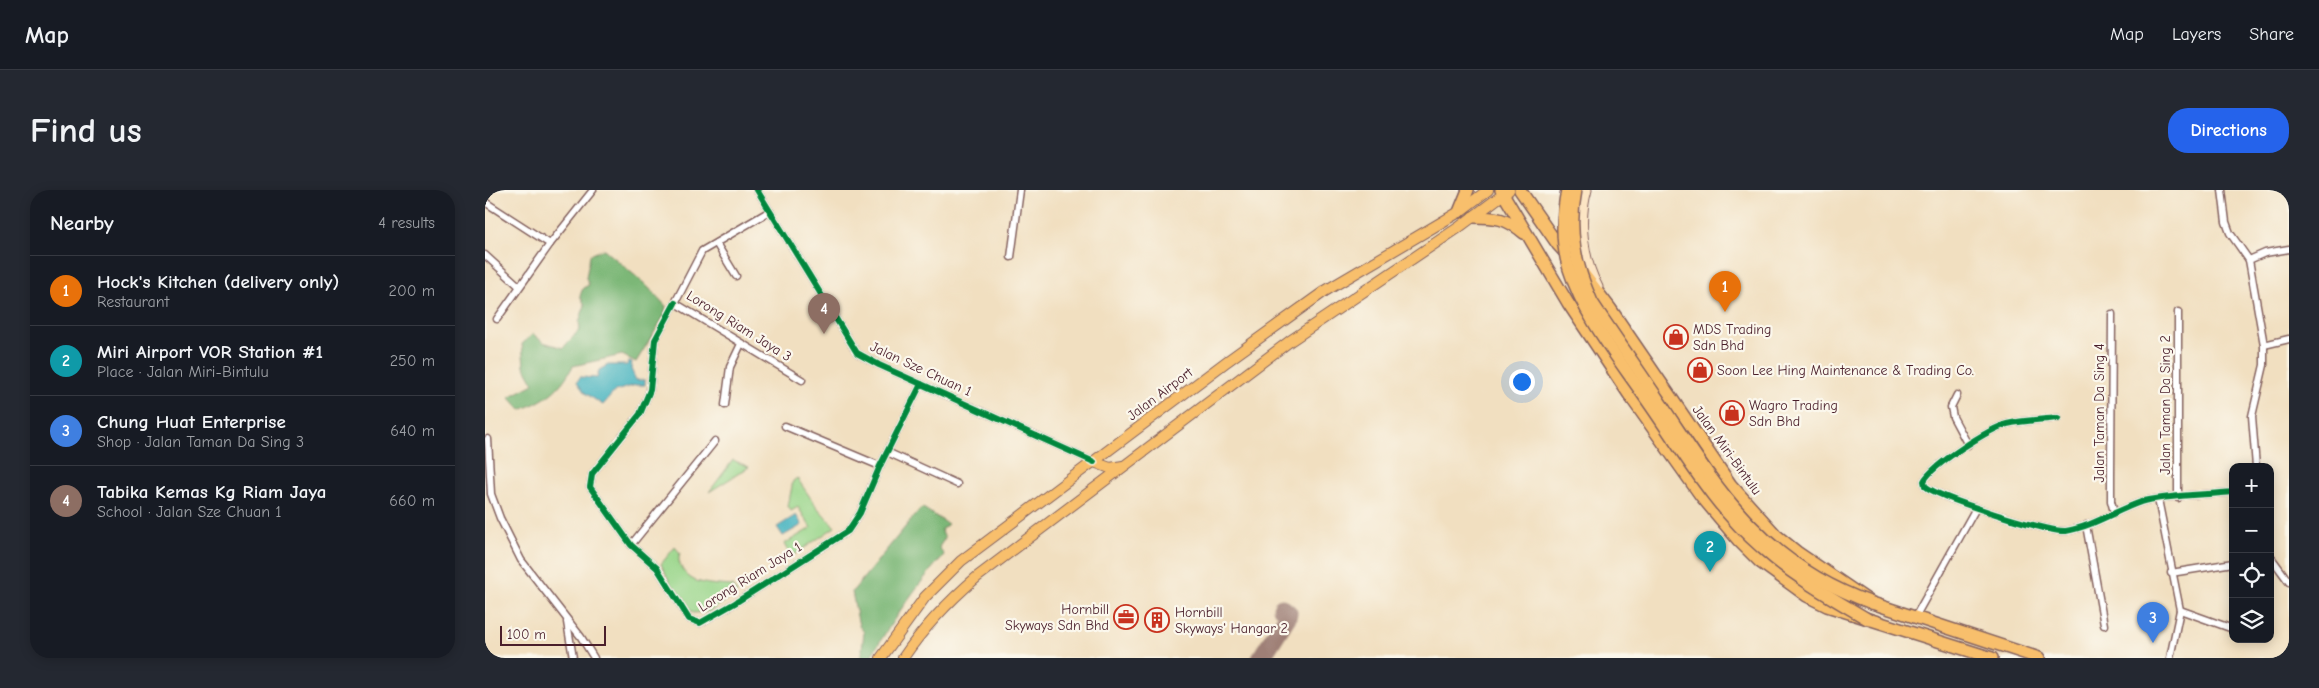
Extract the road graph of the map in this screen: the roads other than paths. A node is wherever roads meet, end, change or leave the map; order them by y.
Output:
1 (593, 190) edge
2 (757, 190) edge
3 (1020, 190) edge
4 (1468, 190) edge
5 (1488, 190) edge
6 (1520, 190) edge
7 (1567, 190) edge
8 (1576, 190) edge
9 (1587, 190) edge
10 (2222, 190) edge
11 (1505, 191) edge
12 (485, 202) edge
13 (770, 211) junction
14 (1459, 212) junction
15 (1473, 217) junction
16 (1529, 237) junction
17 (715, 242) junction
18 (550, 244) junction
19 (2289, 248) edge
20 (485, 255) edge
21 (1011, 257) dead end
22 (2249, 260) junction
23 (736, 276) dead end
24 (519, 286) junction
25 (675, 304) junction
26 (1609, 308) junction
27 (2178, 312) dead end
28 (2111, 314) dead end
29 (497, 319) dead end
30 (2289, 339) edge
31 (741, 344) junction
32 (2264, 345) junction
33 (802, 380) dead end
34 (921, 384) junction
35 (1957, 395) dead end
36 (725, 405) dead end
37 (2058, 418) dead end
38 (785, 426) dead end
39 (489, 439) dead end
40 (715, 441) dead end
41 (1968, 445) junction
42 (887, 452) junction
43 (1094, 462) junction
44 (2256, 463) edge
45 (1127, 464) junction
46 (880, 466) junction
47 (957, 484) dead end
48 (2229, 492) edge
49 (488, 495) edge
50 (2177, 498) junction
51 (2158, 499) junction
52 (1976, 508) junction
53 (2115, 512) junction
54 (2085, 525) junction
55 (631, 545) junction
56 (2274, 561) edge
57 (2229, 564) edge
58 (2171, 573) junction
59 (2289, 582) edge
60 (1872, 603) junction
61 (2180, 610) junction
62 (1914, 618) junction
63 (567, 620) junction
64 (1869, 620) junction
65 (2104, 625) dead end
66 (2229, 628) edge
67 (573, 658) edge
68 (594, 658) edge
69 (881, 658) edge
70 (903, 658) edge
71 (1992, 658) edge
72 (2039, 658) edge
73 (2170, 658) edge

1 - 18 street
2 - 13 street, Jalan Sze Chuan 1
3 - 21 street
4 - 14 highway
5 - 14 main road, Jalan Airport
6 - 26 highway, Jalan Miri-Bintulu
7 - 64 highway, bridge
8 - 60 highway, bridge
9 - 26 main road
10 - 22 street
11 - 15 main road
11 - 16 highway
12 - 18 street
13 - 17 street, Lorong Riam Jaya 3
13 - 34 street, Jalan Sze Chuan 1
14 - 43 main road, Jalan Airport
15 - 16 highway
15 - 45 main road
16 - 64 highway
17 - 23 street
17 - 25 street, Lorong Riam Jaya 3
18 - 24 street
19 - 22 street
20 - 24 street
22 - 32 street
24 - 29 street
25 - 31 street, Lorong Riam Jaya 3
25 - 55 street, Lorong Riam Jaya 1
26 - 60 highway, Jalan Miri-Bintulu
27 - 50 street, Jalan Taman Da Sing 2
28 - 53 street, Jalan Taman Da Sing 4
30 - 32 street
31 - 33 street, Lorong Riam Jaya 3
31 - 36 street
32 - 44 street
34 - 42 street, Lorong Riam Jaya 1
34 - 43 street, Jalan Sze Chuan 1
35 - 41 street
37 - 41 street
38 - 46 street
39 - 49 street
40 - 55 street
41 - 52 street
42 - 46 street, Lorong Riam Jaya 1
42 - 47 street
43 - 45 main road
43 - 69 main road, Jalan Airport
45 - 70 main road
46 - 55 street, Lorong Riam Jaya 1
48 - 50 street
49 - 63 street
50 - 51 street
51 - 53 street
51 - 58 street
52 - 54 street
52 - 62 street
53 - 54 street
54 - 65 street
56 - 59 street
57 - 58 street
58 - 61 street
60 - 62 highway, Jalan Miri-Bintulu
61 - 66 street
61 - 73 street
62 - 72 highway, Jalan Miri-Bintulu
63 - 67 street
63 - 68 street
64 - 71 highway

